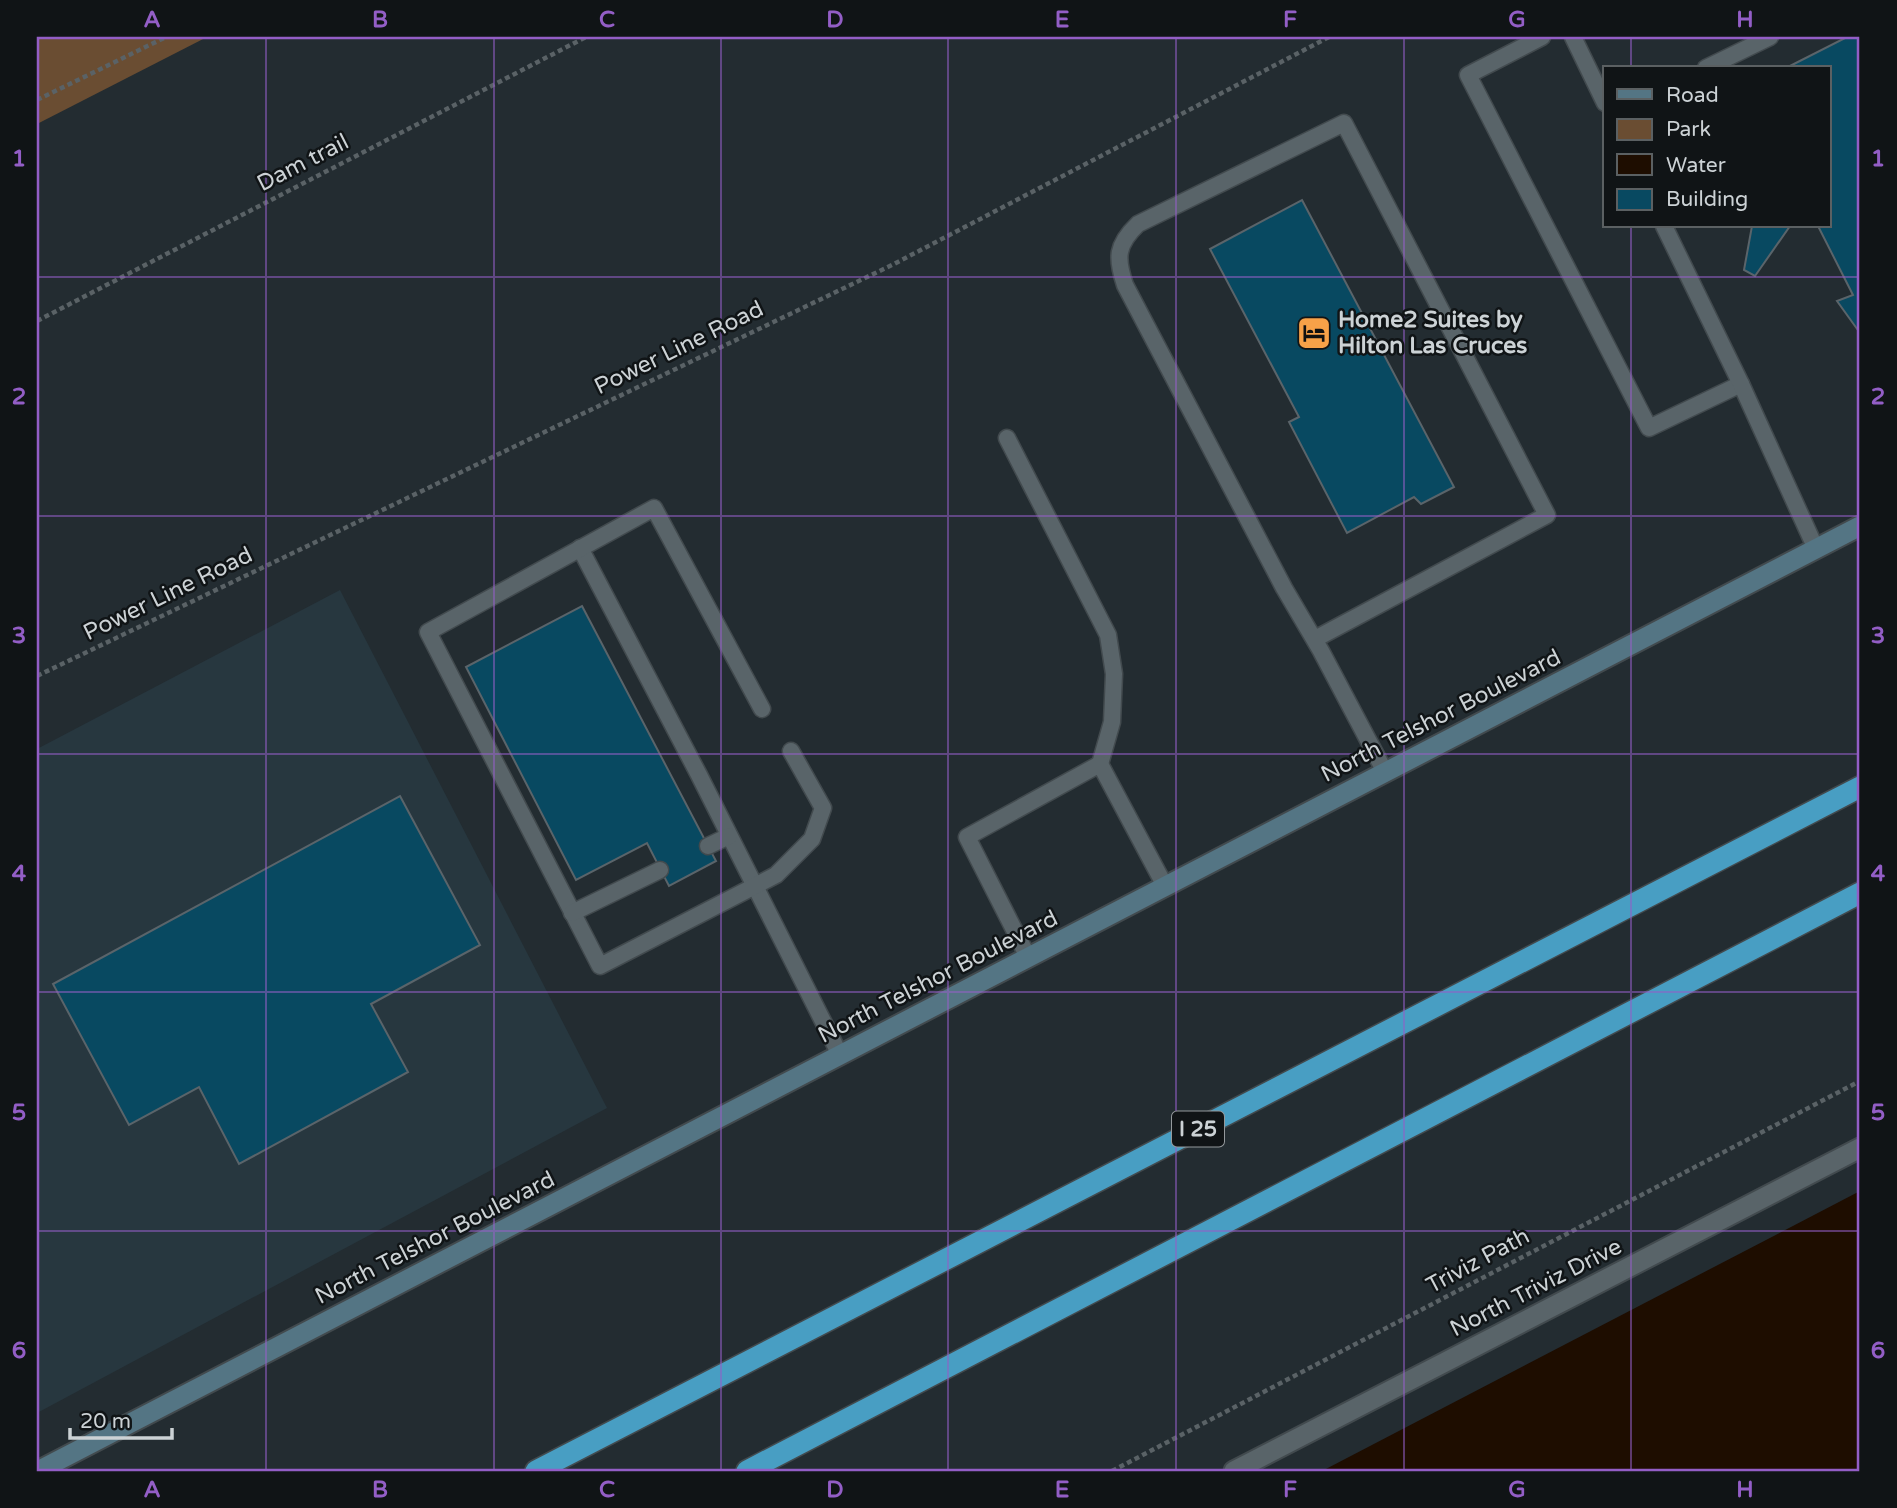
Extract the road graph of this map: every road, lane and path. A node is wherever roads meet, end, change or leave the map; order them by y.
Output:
1 (166, 37) edge
2 (586, 37) edge
3 (1329, 37) edge
4 (1542, 37) edge
5 (1573, 37) edge
6 (1770, 37) edge
7 (1710, 66) edge
8 (1603, 99) edge
9 (37, 100) edge
10 (1665, 228) edge
11 (37, 321) edge
12 (1741, 384) junction
13 (1007, 438) dead end
14 (1860, 526) edge
15 (580, 548) junction
16 (1816, 549) junction
17 (1315, 639) junction
18 (37, 676) edge
19 (762, 709) dead end
20 (791, 751) dead end
21 (1100, 764) junction
22 (1385, 772) junction
23 (1860, 787) edge
24 (729, 836) junction
25 (708, 846) dead end
26 (660, 870) dead end
27 (754, 886) junction
28 (1165, 886) junction
29 (1860, 893) edge
30 (572, 913) junction
31 (1028, 957) junction
32 (839, 1055) junction
33 (1860, 1081) edge
34 (1860, 1148) edge
35 (38, 1471) edge
36 (537, 1471) edge
37 (747, 1471) edge
38 (1112, 1471) edge
39 (1234, 1471) edge

1 - 9 path
2 - 11 path, Dam trail
3 - 18 path, Power Line Road
4 - 12 lane
5 - 8 lane
6 - 7 lane
10 - 12 lane
12 - 16 lane
13 - 21 lane
14 - 16 main road, North Telshor Boulevard
15 - 19 lane
15 - 24 lane
15 - 30 lane
16 - 22 main road, North Telshor Boulevard
17 - 17 lane
17 - 22 lane
20 - 27 lane
21 - 28 lane
21 - 31 lane
22 - 28 main road, North Telshor Boulevard
23 - 36 highway, I 25
24 - 25 lane
24 - 27 lane
26 - 30 lane
27 - 30 lane
27 - 32 lane
28 - 31 main road, North Telshor Boulevard
29 - 37 highway
31 - 32 main road, North Telshor Boulevard
32 - 35 main road, North Telshor Boulevard
33 - 38 path, Triviz Path
34 - 39 street, North Triviz Drive

